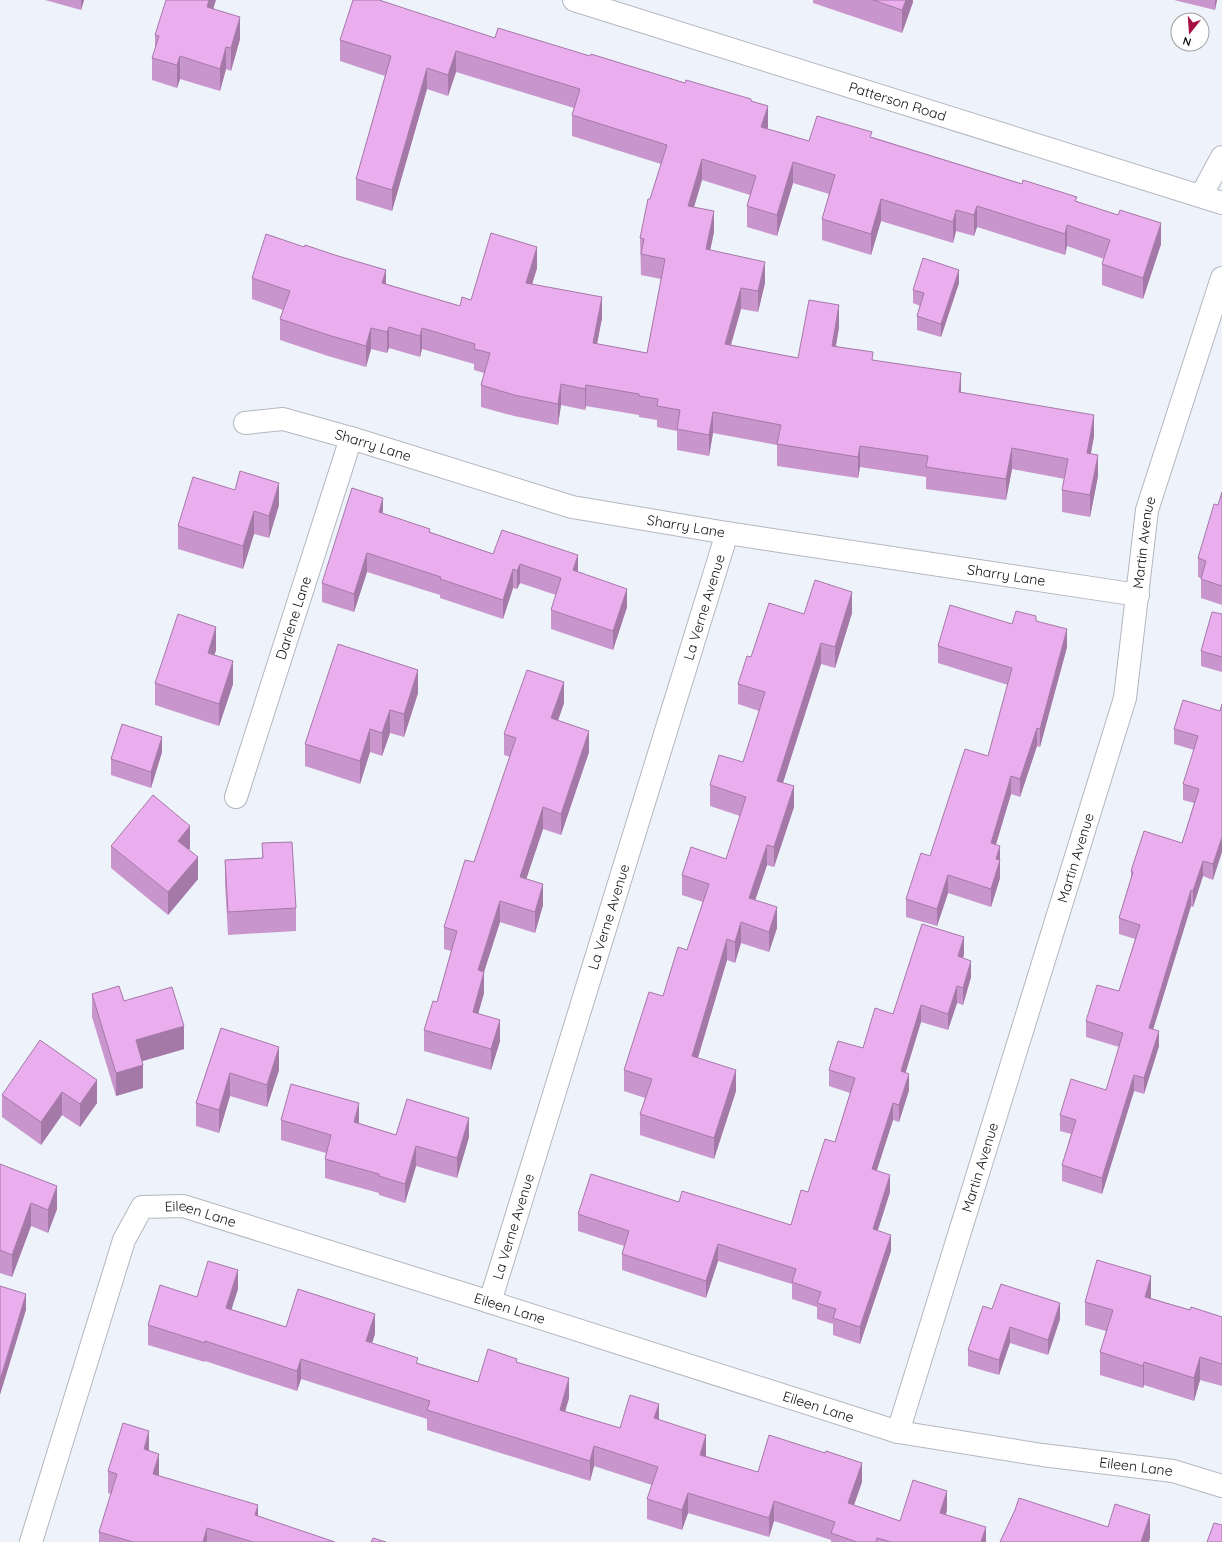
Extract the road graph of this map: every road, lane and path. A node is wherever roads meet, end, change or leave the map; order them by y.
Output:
1 (574, 0) edge
2 (1222, 157) edge
3 (1201, 196) junction
4 (1222, 203) edge
5 (1222, 278) edge
6 (245, 423) dead end
7 (351, 438) junction
8 (727, 533) junction
9 (1138, 595) junction
10 (236, 798) dead end
11 (490, 1302) junction
12 (898, 1432) junction
13 (1222, 1486) edge
14 (31, 1542) edge

1 - 3 street, Patterson Road
2 - 3 street
3 - 4 street, Patterson Road
5 - 9 street, Martin Avenue
6 - 7 street, Sharry Lane
7 - 8 street, Sharry Lane
7 - 10 street, Darlene Lane
8 - 9 street, Sharry Lane
8 - 11 street, La Verne Avenue
9 - 12 street, Martin Avenue
11 - 12 street, Eileen Lane
11 - 14 street, Eileen Lane
12 - 13 street, Eileen Lane

